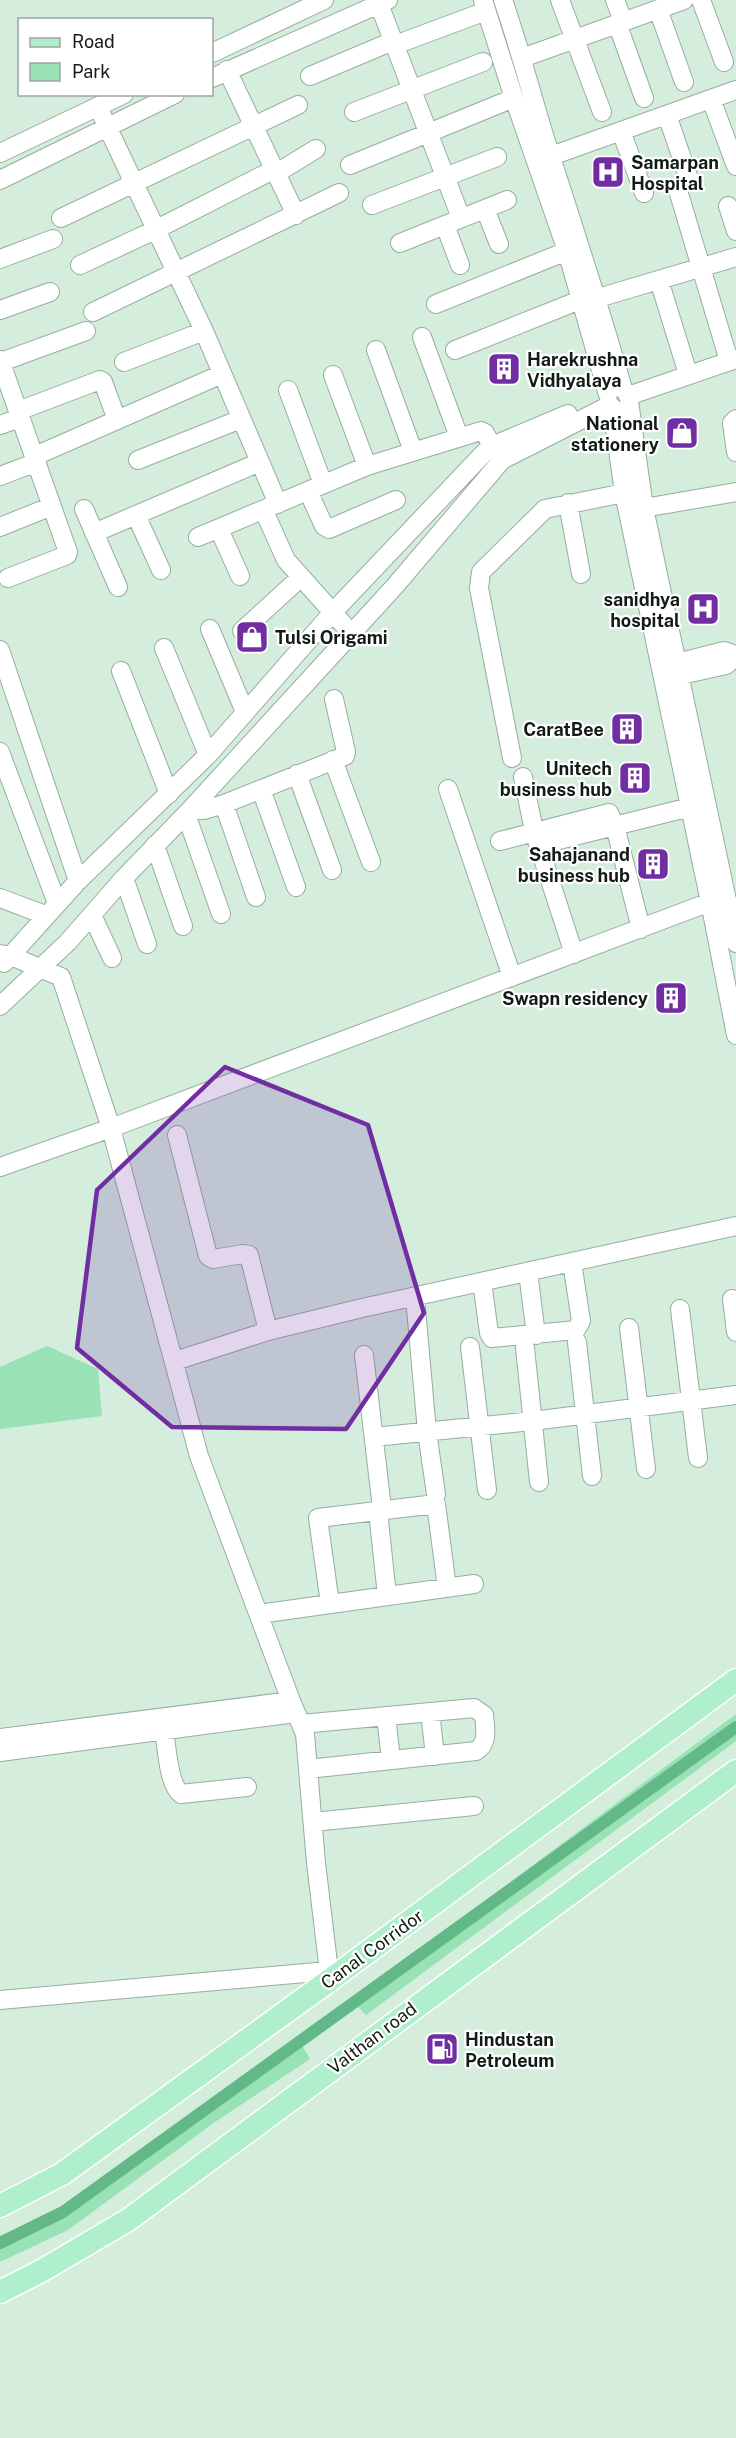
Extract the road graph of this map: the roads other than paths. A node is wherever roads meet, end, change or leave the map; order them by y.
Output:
1 (324, 0) edge
2 (503, 0) edge
3 (560, 0) edge
4 (615, 0) edge
5 (700, 0) edge
6 (384, 2) edge
7 (671, 3) edge
8 (485, 5) edge
9 (620, 22) junction
10 (575, 39) junction
11 (394, 43) junction
12 (213, 53) edge
13 (522, 58) junction
14 (483, 62) dead end
15 (724, 62) dead end
16 (220, 74) edge
17 (310, 76) dead end
18 (684, 82) dead end
19 (411, 90) junction
20 (736, 90) edge
21 (120, 96) edge
22 (172, 96) edge
23 (514, 98) junction
24 (645, 98) dead end
25 (711, 99) junction
26 (297, 105) dead end
27 (98, 107) junction
28 (354, 112) dead end
29 (602, 112) dead end
30 (667, 116) junction
31 (107, 126) junction
32 (253, 127) junction
33 (621, 131) junction
34 (428, 133) junction
35 (316, 149) dead end
36 (0, 153) edge
37 (497, 157) dead end
38 (544, 159) junction
39 (350, 165) dead end
40 (736, 166) edge
41 (274, 172) junction
42 (444, 176) junction
43 (0, 180) edge
44 (134, 184) junction
45 (339, 193) dead end
46 (645, 193) dead end
47 (507, 200) dead end
48 (372, 205) dead end
49 (728, 206) dead end
50 (485, 209) junction
51 (296, 215) junction
52 (61, 218) dead end
53 (453, 221) junction
54 (155, 230) junction
55 (736, 231) edge
56 (53, 239) dead end
57 (400, 243) dead end
58 (500, 244) dead end
59 (567, 251) junction
60 (736, 257) edge
61 (0, 259) edge
62 (80, 265) dead end
63 (460, 265) dead end
64 (701, 268) junction
65 (176, 273) junction
66 (659, 280) junction
67 (50, 292) dead end
68 (589, 299) junction
69 (436, 304) dead end
70 (0, 310) edge
71 (93, 312) dead end
72 (86, 331) dead end
73 (204, 331) junction
74 (422, 338) dead end
75 (376, 350) dead end
76 (455, 350) dead end
77 (733, 360) edge
78 (0, 361) edge
79 (124, 362) dead end
80 (222, 374) junction
81 (688, 374) junction
82 (333, 375) dead end
83 (4, 382) edge
84 (288, 390) dead end
85 (617, 399) junction
86 (19, 414) junction
87 (736, 419) edge
88 (117, 420) junction
89 (241, 420) junction
90 (0, 425) edge
91 (459, 437) junction
92 (492, 446) junction
93 (413, 451) junction
94 (736, 452) edge
95 (36, 459) junction
96 (138, 460) dead end
97 (260, 462) junction
98 (367, 466) junction
99 (0, 476) edge
100 (315, 487) junction
101 (736, 492) edge
102 (624, 493) junction
103 (396, 500) dead end
104 (568, 503) junction
105 (52, 506) junction
106 (271, 507) junction
107 (644, 508) junction
108 (84, 509) dead end
109 (136, 515) junction
110 (0, 526) edge
111 (219, 529) junction
112 (94, 533) junction
113 (198, 537) dead end
114 (161, 570) dead end
115 (581, 574) dead end
116 (240, 576) dead end
117 (301, 577) junction
118 (8, 578) dead end
119 (118, 587) dead end
120 (333, 612) junction
121 (210, 629) dead end
122 (243, 631) dead end
123 (351, 633) junction
124 (164, 648) dead end
125 (0, 650) edge
126 (736, 656) edge
127 (121, 671) dead end
128 (670, 671) junction
129 (334, 699) dead end
130 (245, 712) junction
131 (0, 752) edge
132 (208, 755) junction
133 (512, 758) dead end
134 (333, 760) junction
135 (297, 774) junction
136 (523, 777) dead end
137 (261, 789) junction
138 (448, 789) dead end
139 (169, 794) junction
140 (224, 804) junction
141 (690, 807) junction
142 (188, 812) junction
143 (615, 826) junction
144 (537, 838) junction
145 (500, 841) dead end
146 (155, 845) junction
147 (371, 862) dead end
148 (332, 870) dead end
149 (124, 878) junction
150 (78, 881) junction
151 (296, 887) dead end
152 (1, 896) edge
153 (256, 897) dead end
154 (719, 901) junction
155 (51, 909) junction
156 (221, 914) dead end
157 (92, 915) junction
158 (183, 926) dead end
159 (641, 929) junction
160 (736, 943) edge
161 (147, 944) dead end
162 (574, 954) junction
163 (112, 958) dead end
164 (4, 959) edge
165 (41, 968) junction
166 (512, 977) junction
167 (0, 1006) edge
168 (736, 1035) edge
169 (111, 1128) junction
170 (177, 1135) dead end
171 (0, 1167) edge
172 (736, 1226) edge
173 (572, 1262) junction
174 (528, 1272) junction
175 (482, 1282) junction
176 (415, 1297) junction
177 (732, 1299) dead end
178 (680, 1309) dead end
179 (629, 1328) dead end
180 (268, 1331) junction
181 (736, 1332) edge
182 (531, 1341) junction
183 (577, 1342) dead end
184 (470, 1347) dead end
185 (364, 1355) dead end
186 (175, 1361) junction
187 (736, 1395) edge
188 (691, 1400) junction
189 (639, 1408) junction
190 (585, 1414) junction
191 (533, 1421) junction
192 (480, 1425) junction
193 (427, 1432) junction
194 (374, 1437) junction
195 (698, 1458) dead end
196 (646, 1469) dead end
197 (592, 1476) dead end
198 (539, 1482) dead end
199 (487, 1490) dead end
200 (436, 1494) dead end
201 (380, 1505) junction
202 (474, 1584) dead end
203 (447, 1588) junction
204 (387, 1596) junction
205 (330, 1604) junction
206 (259, 1614) junction
207 (736, 1680) edge
208 (430, 1712) junction
209 (296, 1713) junction
210 (386, 1716) junction
211 (164, 1730) junction
212 (0, 1738) edge
213 (0, 1752) edge
214 (435, 1756) junction
215 (392, 1760) junction
216 (317, 1768) junction
217 (736, 1771) edge
218 (247, 1786) dead end
219 (474, 1806) dead end
220 (313, 1822) junction
221 (329, 1976) junction
222 (0, 2000) edge
223 (0, 2206) edge
224 (0, 2292) edge

1 - 12 street
2 - 13 street
3 - 10 street
4 - 9 street
5 - 15 street
6 - 11 street
6 - 16 street
7 - 9 street
7 - 18 street
8 - 11 street
8 - 23 street
9 - 10 street
9 - 24 street
10 - 13 street
10 - 29 street
11 - 17 street
11 - 19 street
13 - 38 street
14 - 19 street
16 - 32 street
19 - 28 street
19 - 34 street
20 - 25 street
21 - 27 street
22 - 31 street
23 - 34 street
23 - 38 street
25 - 30 street
25 - 40 street
26 - 32 street
27 - 31 street
27 - 36 street
30 - 33 street
30 - 64 street
31 - 43 street
31 - 44 street
32 - 41 street
32 - 44 street
33 - 38 street
33 - 46 street
34 - 39 street
34 - 42 street
35 - 41 street
37 - 42 street
38 - 59 street
38 - 68 street
41 - 51 street
41 - 54 street
42 - 48 street
42 - 53 street
44 - 52 street
44 - 54 street
45 - 51 street
47 - 50 street
49 - 55 street
50 - 53 street
50 - 58 street
51 - 65 street
53 - 57 street
53 - 63 street
54 - 62 street
54 - 65 street
56 - 61 street
59 - 68 street
59 - 69 street
60 - 64 street
64 - 66 street
64 - 77 street
65 - 71 street
65 - 73 street
66 - 68 street
66 - 81 street
67 - 70 street
68 - 76 street
68 - 85 street
72 - 78 street
73 - 79 street
73 - 80 street
74 - 91 street
75 - 93 street
77 - 81 street
78 - 83 street
80 - 88 street
80 - 89 street
81 - 85 street
82 - 98 street
83 - 86 street
84 - 100 street
85 - 92 street
85 - 102 street
85 - 107 street
85 - 123 street
86 - 88 street
86 - 90 street
86 - 95 street
87 - 94 street
88 - 95 street
89 - 96 street
89 - 97 street
91 - 92 street
91 - 93 street
92 - 120 street
93 - 98 street
95 - 99 street
95 - 105 street
97 - 106 street
97 - 109 street
98 - 100 street
100 - 103 street
100 - 106 street
101 - 107 street
102 - 104 street
102 - 128 street
104 - 115 street
104 - 133 street
105 - 110 street
105 - 118 street
106 - 111 street
106 - 117 street
107 - 128 street
108 - 112 street
109 - 112 street
109 - 114 street
111 - 113 street
111 - 116 street
112 - 119 street
117 - 120 street
117 - 122 street
120 - 123 street
120 - 130 street
121 - 130 street
123 - 142 street
124 - 132 street
125 - 150 street
126 - 128 street
127 - 139 street
128 - 141 street
128 - 154 street
129 - 134 street
130 - 132 street
131 - 155 street
132 - 139 street
134 - 135 street
134 - 147 street
135 - 137 street
135 - 148 street
136 - 144 street
137 - 140 street
137 - 151 street
138 - 166 street
139 - 150 street
140 - 142 street
140 - 153 street
141 - 143 street
141 - 154 street
142 - 146 street
142 - 156 street
143 - 144 street
143 - 159 street
144 - 145 street
144 - 162 street
146 - 149 street
146 - 158 street
149 - 157 street
149 - 161 street
150 - 155 street
152 - 155 street
154 - 159 street
154 - 160 street
154 - 168 street
155 - 164 street
157 - 163 street
157 - 165 street
159 - 162 street
162 - 166 street
164 - 165 street
165 - 167 street
165 - 169 street
166 - 169 street
169 - 171 street
169 - 186 street
170 - 180 street
172 - 173 street
173 - 174 street
173 - 182 street
174 - 175 street
174 - 182 street
175 - 176 street
175 - 182 street
176 - 180 street
176 - 193 street
177 - 181 street
178 - 188 street
179 - 189 street
180 - 186 street
182 - 191 street
183 - 190 street
184 - 192 street
185 - 194 street
186 - 206 street
187 - 188 street
188 - 189 street
188 - 195 street
189 - 190 street
189 - 196 street
190 - 191 street
190 - 197 street
191 - 192 street
191 - 198 street
192 - 193 street
192 - 199 street
193 - 194 street
193 - 200 street
194 - 201 street
201 - 203 street
201 - 204 street
201 - 205 street
202 - 203 street
203 - 204 street
204 - 205 street
205 - 206 street
206 - 209 street
207 - 221 main road, Canal Corridor
208 - 210 street
208 - 214 street
208 - 214 street
209 - 210 street
209 - 211 street
209 - 212 street
209 - 216 street
210 - 215 street
211 - 213 street
211 - 218 street
214 - 215 street
215 - 216 street
216 - 220 street
217 - 224 main road, Valthan road
219 - 220 street
220 - 221 street
221 - 222 street
221 - 223 main road, Canal Corridor

